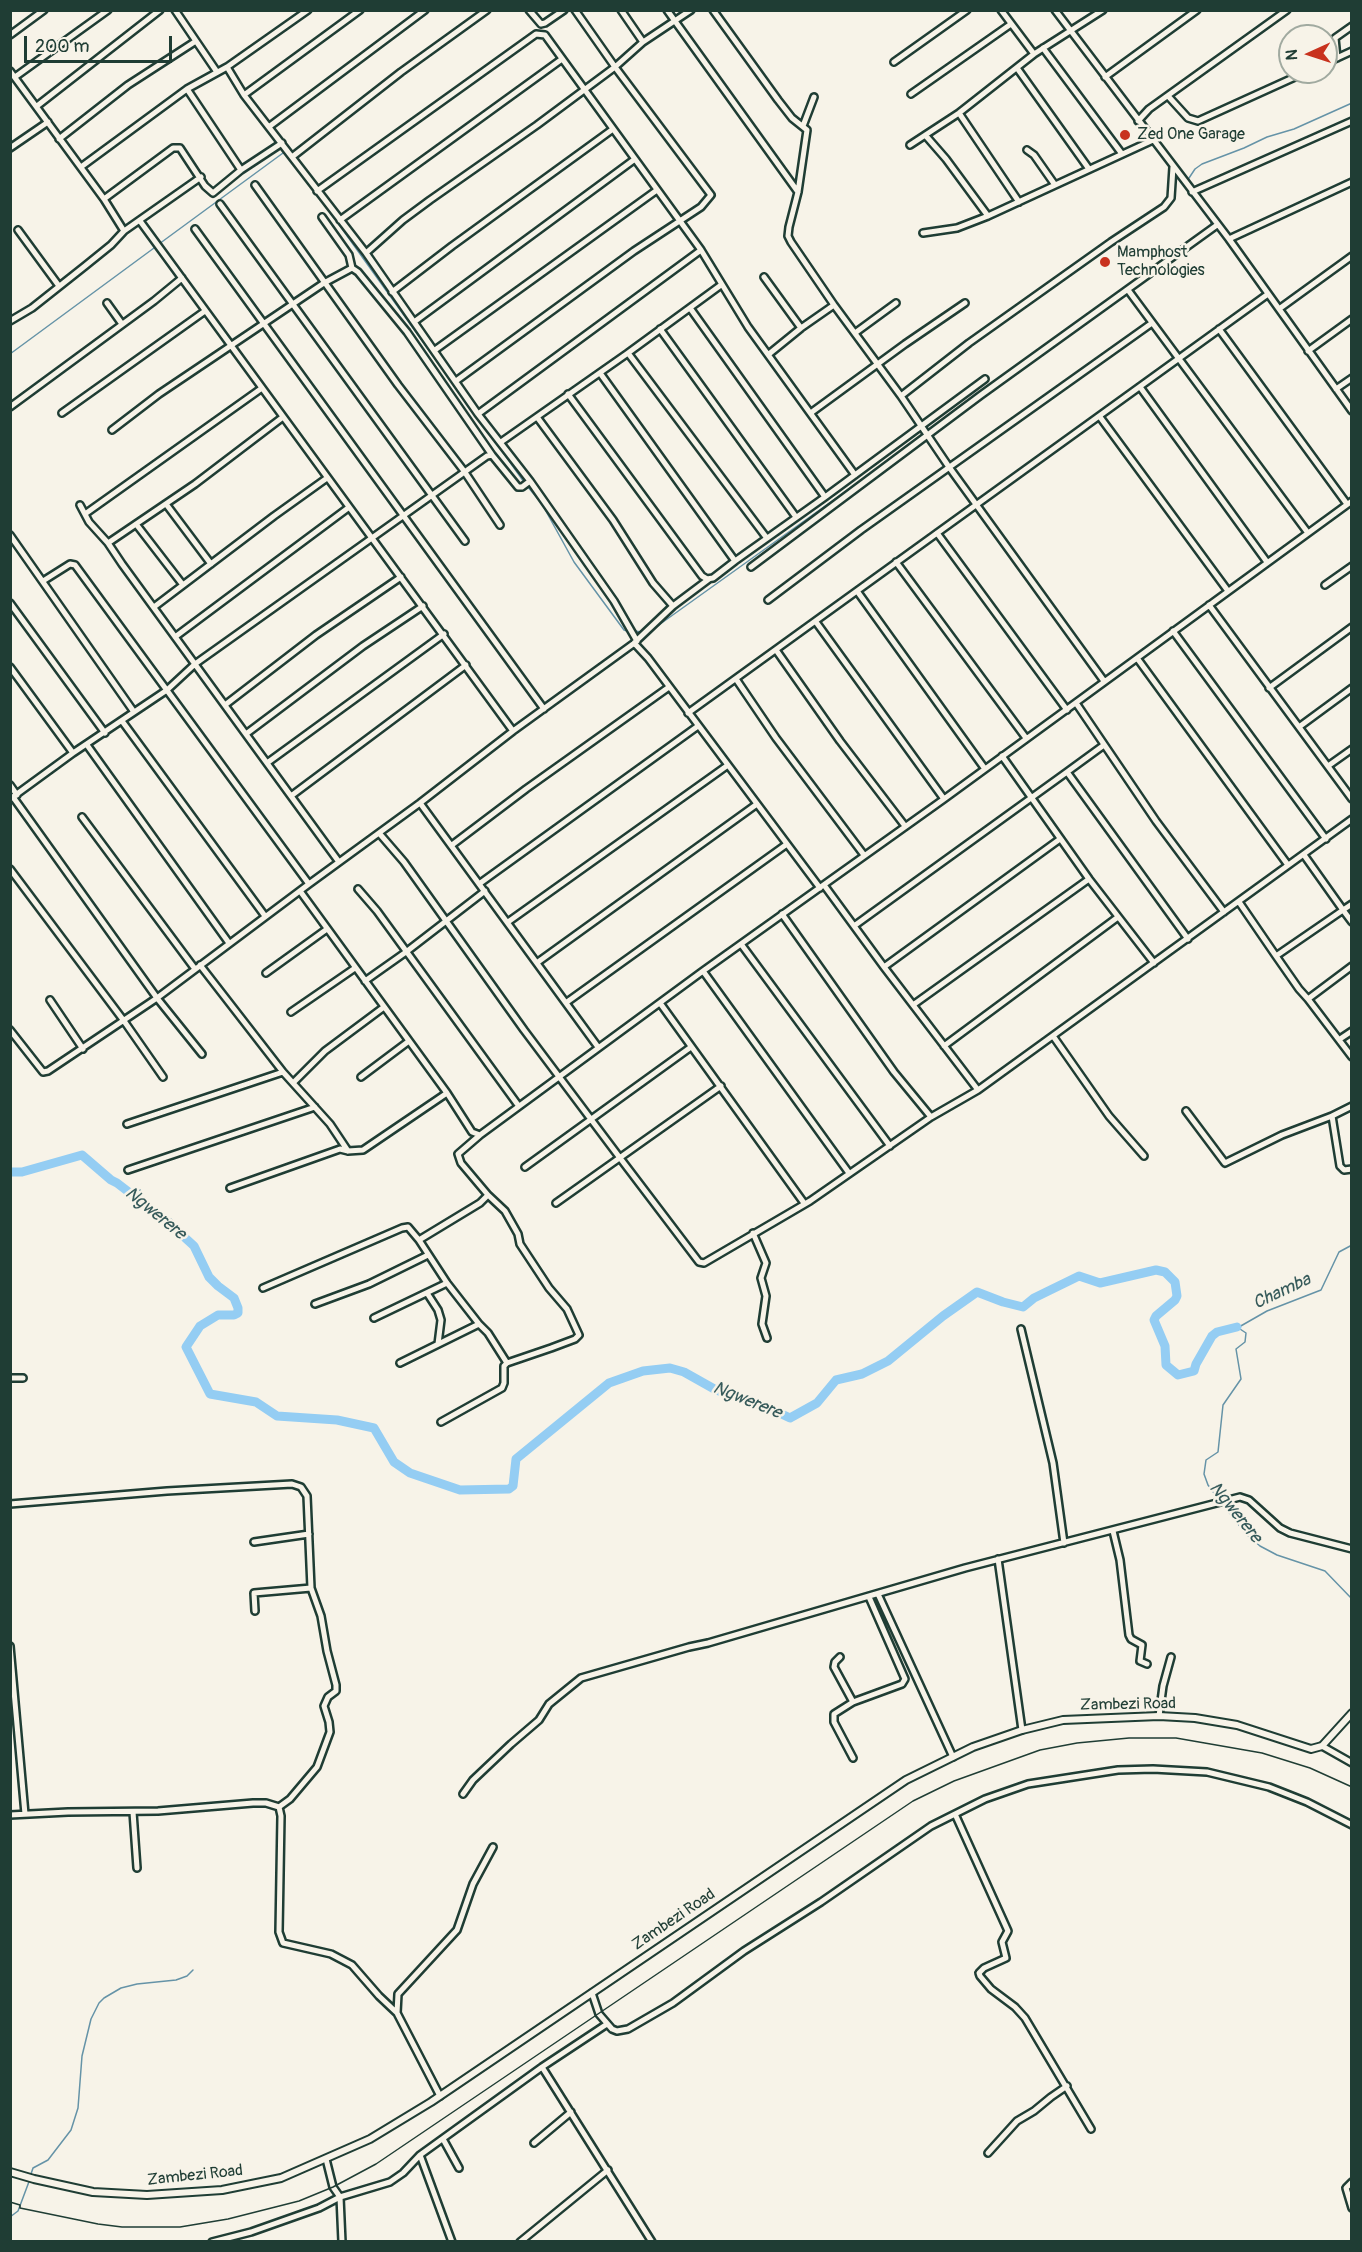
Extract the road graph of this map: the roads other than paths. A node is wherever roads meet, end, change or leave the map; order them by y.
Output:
1 (44, 10) edge
2 (108, 10) edge
3 (160, 10) edge
4 (175, 10) edge
5 (308, 10) edge
6 (360, 10) edge
7 (425, 10) edge
8 (488, 10) edge
9 (529, 10) edge
10 (564, 10) edge
11 (575, 10) edge
12 (621, 10) edge
13 (667, 10) edge
14 (691, 10) edge
15 (713, 10) edge
16 (967, 10) edge
17 (1001, 10) edge
18 (1054, 10) edge
19 (1103, 10) edge
20 (1197, 10) edge
21 (1287, 10) edge
22 (675, 22) junction
23 (1011, 24) junction
24 (1352, 26) edge
25 (1071, 32) junction
26 (10, 35) edge
27 (1338, 36) edge
28 (196, 41) junction
29 (643, 42) junction
30 (1043, 48) junction
31 (1352, 51) edge
32 (1034, 54) junction
33 (1338, 57) edge
34 (562, 59) junction
35 (894, 62) dead end
36 (227, 67) junction
37 (615, 67) junction
38 (1017, 68) junction
39 (217, 72) junction
40 (13, 74) edge
41 (1105, 77) junction
42 (1279, 84) edge
43 (186, 89) junction
44 (585, 89) junction
45 (911, 94) dead end
46 (244, 95) junction
47 (814, 96) dead end
48 (1168, 96) junction
49 (37, 106) junction
50 (959, 113) junction
51 (1138, 121) junction
52 (1352, 121) edge
53 (48, 122) junction
54 (270, 126) junction
55 (803, 126) junction
56 (613, 129) junction
57 (926, 136) junction
58 (59, 139) junction
59 (1153, 140) junction
60 (282, 143) junction
61 (910, 145) dead end
62 (10, 147) edge
63 (1027, 150) dead end
64 (1122, 154) junction
65 (292, 157) junction
66 (635, 159) junction
67 (1173, 166) junction
68 (81, 167) junction
69 (1089, 169) junction
70 (241, 170) junction
71 (201, 177) junction
72 (1352, 182) edge
73 (255, 185) dead end
74 (1055, 185) junction
75 (657, 190) junction
76 (317, 191) junction
77 (798, 192) junction
78 (1192, 192) junction
79 (104, 198) junction
80 (1019, 202) junction
81 (220, 204) dead end
82 (987, 216) junction
83 (322, 217) dead end
84 (340, 220) junction
85 (679, 220) junction
86 (140, 221) junction
87 (1217, 225) junction
88 (195, 229) dead end
89 (18, 230) dead end
90 (124, 231) junction
91 (922, 233) dead end
92 (1229, 239) junction
93 (701, 250) junction
94 (366, 253) junction
95 (1352, 256) edge
96 (352, 268) junction
97 (764, 277) dead end
98 (182, 278) junction
99 (324, 283) junction
100 (721, 285) junction
101 (59, 286) junction
102 (1128, 290) junction
103 (392, 292) junction
104 (1268, 294) junction
105 (107, 303) dead end
106 (896, 303) dead end
107 (965, 303) dead end
108 (294, 304) junction
109 (834, 305) junction
110 (690, 308) junction
111 (1278, 309) junction
112 (205, 311) junction
113 (1352, 319) edge
114 (10, 321) edge
115 (414, 322) junction
116 (1152, 323) junction
117 (122, 324) junction
118 (264, 325) junction
119 (801, 328) junction
120 (660, 329) junction
121 (1220, 329) junction
122 (855, 333) junction
123 (232, 346) junction
124 (435, 350) junction
125 (1308, 351) junction
126 (628, 353) junction
127 (769, 354) junction
128 (1178, 358) junction
129 (878, 365) junction
130 (600, 373) junction
131 (1352, 378) edge
132 (985, 379) dead end
133 (456, 381) junction
134 (1140, 387) junction
135 (262, 388) junction
136 (1336, 389) junction
137 (568, 394) junction
138 (901, 396) junction
139 (10, 407) edge
140 (1352, 411) edge
141 (812, 412) junction
142 (62, 413) dead end
143 (478, 414) junction
144 (283, 417) junction
145 (537, 417) junction
146 (1100, 417) junction
147 (921, 426) junction
148 (112, 429) dead end
149 (927, 435) junction
150 (501, 442) junction
151 (492, 455) junction
152 (949, 467) junction
153 (464, 471) junction
154 (855, 475) junction
155 (327, 478) junction
156 (530, 481) junction
157 (433, 494) junction
158 (825, 497) junction
159 (1349, 503) edge
160 (166, 504) junction
161 (80, 505) dead end
162 (976, 505) junction
163 (348, 508) junction
164 (85, 514) junction
165 (402, 515) junction
166 (796, 517) junction
167 (136, 524) junction
168 (501, 525) dead end
169 (1308, 532) junction
170 (937, 533) junction
171 (10, 535) edge
172 (766, 537) junction
173 (372, 538) junction
174 (465, 541) dead end
175 (108, 543) junction
176 (735, 561) junction
177 (896, 562) junction
178 (1267, 562) junction
179 (211, 564) junction
180 (1352, 566) edge
181 (751, 567) dead end
182 (400, 577) junction
183 (710, 579) junction
184 (43, 581) junction
185 (183, 585) junction
186 (1325, 585) dead end
187 (857, 591) junction
188 (1228, 591) junction
189 (768, 600) dead end
190 (10, 603) edge
191 (1209, 605) junction
192 (423, 606) junction
193 (673, 606) junction
194 (154, 607) junction
195 (816, 622) junction
196 (1352, 627) edge
197 (1173, 631) junction
198 (444, 634) junction
199 (175, 637) junction
200 (635, 643) junction
201 (776, 650) junction
202 (1137, 658) junction
203 (195, 664) junction
204 (466, 665) junction
205 (10, 667) edge
206 (736, 679) junction
207 (1104, 681) junction
208 (669, 687) junction
209 (1269, 688) junction
210 (1352, 688) edge
211 (167, 690) junction
212 (1076, 703) junction
213 (225, 705) junction
214 (544, 709) junction
215 (1067, 710) junction
216 (134, 712) junction
217 (688, 713) junction
218 (122, 721) junction
219 (698, 726) junction
220 (1299, 727) junction
221 (513, 731) junction
222 (105, 733) junction
223 (246, 734) junction
224 (1026, 738) junction
225 (87, 745) junction
226 (1104, 745) junction
227 (1352, 749) edge
228 (73, 753) junction
229 (1002, 756) junction
230 (267, 763) junction
231 (728, 765) junction
232 (1328, 766) junction
233 (985, 769) junction
234 (1067, 772) junction
235 (10, 785) edge
236 (291, 796) junction
237 (14, 797) edge
238 (1032, 799) junction
239 (1352, 799) edge
240 (944, 800) junction
241 (420, 803) junction
242 (757, 804) junction
243 (82, 817) dead end
244 (1352, 819) edge
245 (905, 826) junction
246 (379, 833) junction
247 (1060, 839) junction
248 (1326, 839) junction
249 (787, 844) junction
250 (452, 846) junction
251 (864, 855) junction
252 (1304, 855) junction
253 (339, 862) junction
254 (1287, 865) junction
255 (10, 869) edge
256 (1089, 879) junction
257 (309, 884) junction
258 (479, 884) junction
259 (822, 887) junction
260 (358, 889) dead end
261 (300, 891) junction
262 (485, 891) junction
263 (1239, 902) junction
264 (1352, 904) edge
265 (1343, 910) junction
266 (1224, 912) junction
267 (782, 914) junction
268 (265, 916) junction
269 (1118, 917) junction
270 (446, 921) junction
271 (508, 922) junction
272 (1352, 922) edge
273 (854, 926) junction
274 (327, 929) junction
275 (1188, 939) junction
276 (229, 944) junction
277 (741, 944) junction
278 (406, 952) junction
279 (1276, 956) junction
280 (537, 962) junction
281 (1154, 963) junction
282 (1352, 966) edge
283 (198, 967) junction
284 (884, 967) junction
285 (355, 968) junction
286 (703, 971) junction
287 (266, 974) dead end
288 (365, 981) junction
289 (158, 998) junction
290 (1308, 999) junction
291 (50, 1000) dead end
292 (567, 1002) junction
293 (660, 1003) junction
294 (913, 1005) junction
295 (384, 1007) junction
296 (291, 1012) dead end
297 (124, 1022) junction
298 (10, 1030) edge
299 (1352, 1031) edge
300 (1053, 1036) junction
301 (1340, 1040) junction
302 (409, 1041) junction
303 (944, 1046) junction
304 (598, 1047) junction
305 (691, 1047) junction
306 (83, 1049) junction
307 (202, 1054) dead end
308 (1352, 1058) edge
309 (283, 1072) junction
310 (559, 1075) junction
311 (163, 1077) dead end
312 (361, 1077) dead end
313 (293, 1083) junction
314 (721, 1086) junction
315 (978, 1090) junction
316 (447, 1093) junction
317 (518, 1105) junction
318 (1352, 1106) edge
319 (315, 1107) junction
320 (1186, 1111) dead end
321 (1332, 1116) junction
322 (931, 1117) junction
323 (593, 1120) junction
324 (127, 1124) dead end
325 (480, 1135) junction
326 (890, 1146) junction
327 (348, 1151) junction
328 (1144, 1156) dead end
329 (620, 1158) junction
330 (525, 1167) dead end
331 (1352, 1169) edge
332 (128, 1170) dead end
333 (849, 1173) junction
334 (230, 1188) dead end
335 (488, 1195) junction
336 (556, 1203) dead end
337 (804, 1203) junction
338 (753, 1233) junction
339 (419, 1240) junction
340 (428, 1255) junction
341 (447, 1283) junction
342 (263, 1288) dead end
343 (427, 1293) junction
344 (315, 1304) dead end
345 (374, 1318) dead end
346 (479, 1324) junction
347 (1021, 1329) dead end
348 (767, 1338) dead end
349 (438, 1344) junction
350 (399, 1363) dead end
351 (507, 1363) junction
352 (10, 1378) edge
353 (23, 1378) dead end
354 (441, 1422) dead end
355 (10, 1504) edge
356 (1113, 1531) junction
357 (309, 1534) junction
358 (254, 1542) dead end
359 (1065, 1543) junction
360 (1352, 1549) edge
361 (998, 1559) junction
362 (311, 1588) junction
363 (878, 1594) junction
364 (869, 1597) junction
365 (255, 1611) dead end
366 (10, 1646) edge
367 (11, 1654) edge
368 (840, 1657) dead end
369 (1171, 1657) dead end
370 (1146, 1664) dead end
371 (853, 1702) junction
372 (1352, 1713) edge
373 (1159, 1716) junction
374 (1022, 1730) junction
375 (1322, 1746) junction
376 (953, 1757) junction
377 (853, 1758) dead end
378 (1352, 1763) edge
379 (463, 1794) dead end
380 (279, 1807) junction
381 (133, 1812) junction
382 (24, 1814) junction
383 (955, 1814) junction
384 (10, 1815) edge
385 (1352, 1824) edge
386 (493, 1847) dead end
387 (137, 1868) dead end
388 (592, 1993) junction
389 (397, 2013) junction
390 (607, 2024) junction
391 (542, 2067) junction
392 (1067, 2086) junction
393 (440, 2096) junction
394 (571, 2112) junction
395 (1091, 2129) dead end
396 (443, 2139) junction
397 (534, 2143) dead end
398 (988, 2153) dead end
399 (420, 2155) junction
400 (326, 2159) junction
401 (459, 2169) dead end
402 (608, 2170) junction
403 (10, 2172) edge
404 (1352, 2182) edge
405 (340, 2197) junction
406 (1352, 2208) edge
407 (212, 2241) edge
408 (342, 2241) edge
409 (452, 2241) edge
410 (520, 2241) edge
411 (652, 2241) edge

1 - 26 street
2 - 40 street
3 - 49 street
4 - 28 street
5 - 36 street
6 - 46 street
7 - 54 street
8 - 65 street
9 - 10 street
11 - 37 street
12 - 29 street
13 - 22 street
14 - 22 street
15 - 55 street
16 - 35 street
17 - 23 street
18 - 25 street
19 - 25 street
20 - 41 street
21 - 48 street
22 - 29 street
22 - 77 street
23 - 32 street
23 - 45 street
24 - 27 street
25 - 30 street
25 - 41 street
28 - 39 street
28 - 58 street
29 - 37 street
30 - 32 street
30 - 64 street
31 - 33 street
32 - 38 street
34 - 44 street
34 - 76 street
34 - 84 street
36 - 39 street
36 - 46 street
37 - 44 street
37 - 85 street
38 - 50 street
38 - 69 street
39 - 43 street
40 - 49 street
41 - 51 street
42 - 48 street
43 - 68 street
43 - 70 street
44 - 56 street
44 - 94 street
46 - 54 street
47 - 55 street
48 - 51 street
49 - 53 street
50 - 57 street
50 - 80 street
51 - 59 street
52 - 78 street
53 - 58 street
53 - 62 street
54 - 60 street
55 - 77 street
56 - 66 street
56 - 103 street
57 - 61 street
57 - 82 street
58 - 68 street
59 - 64 street
59 - 67 street
60 - 65 street
60 - 70 street
63 - 74 street
64 - 69 street
65 - 76 street
66 - 75 street
66 - 115 street
67 - 78 street
67 - 138 street
68 - 79 street
69 - 74 street
70 - 71 street
71 - 79 street
71 - 86 street
72 - 92 street
73 - 99 street
74 - 80 street
75 - 85 street
75 - 124 street
76 - 84 street
77 - 109 street
78 - 87 street
79 - 90 street
80 - 82 street
81 - 108 street
82 - 91 street
83 - 96 street
84 - 94 street
85 - 93 street
85 - 133 street
86 - 90 street
86 - 98 street
87 - 92 street
87 - 102 street
88 - 118 street
89 - 101 street
90 - 101 street
92 - 104 street
93 - 100 street
93 - 143 street
94 - 103 street
95 - 111 street
96 - 99 street
96 - 151 street
97 - 119 street
98 - 112 street
98 - 117 street
99 - 108 street
99 - 153 street
100 - 110 street
100 - 127 street
101 - 114 street
102 - 116 street
102 - 149 street
103 - 115 street
104 - 111 street
104 - 121 street
105 - 117 street
106 - 122 street
107 - 129 street
108 - 118 street
108 - 157 street
109 - 119 street
109 - 122 street
110 - 120 street
110 - 158 street
111 - 125 street
112 - 123 street
112 - 142 street
113 - 125 street
115 - 124 street
116 - 128 street
116 - 152 street
117 - 139 street
118 - 123 street
118 - 165 street
119 - 127 street
120 - 126 street
120 - 166 street
121 - 128 street
121 - 159 street
122 - 129 street
123 - 135 street
123 - 148 street
124 - 133 street
125 - 136 street
126 - 130 street
126 - 172 street
127 - 141 street
128 - 134 street
128 - 169 street
129 - 138 street
129 - 141 street
130 - 137 street
130 - 176 street
131 - 136 street
132 - 147 street
133 - 143 street
134 - 146 street
134 - 178 street
135 - 144 street
135 - 164 street
136 - 140 street
137 - 145 street
137 - 183 street
138 - 147 street
141 - 154 street
143 - 150 street
144 - 155 street
144 - 160 street
145 - 150 street
145 - 193 street
146 - 162 street
146 - 188 street
147 - 149 street
147 - 154 street
149 - 152 street
149 - 181 street
150 - 156 street
151 - 153 street
151 - 156 street
152 - 162 street
152 - 189 street
153 - 157 street
153 - 168 street
154 - 158 street
155 - 163 street
155 - 179 street
156 - 200 street
157 - 165 street
157 - 174 street
158 - 166 street
159 - 169 street
160 - 167 street
160 - 179 street
161 - 164 street
162 - 170 street
162 - 207 street
163 - 173 street
163 - 199 street
164 - 175 street
165 - 173 street
165 - 214 street
166 - 172 street
167 - 175 street
167 - 185 street
169 - 178 street
170 - 177 street
170 - 215 street
171 - 184 street
172 - 176 street
173 - 182 street
173 - 203 street
175 - 194 street
176 - 183 street
177 - 187 street
177 - 224 street
178 - 188 street
179 - 185 street
180 - 186 street
182 - 192 street
182 - 213 street
183 - 193 street
184 - 211 street
184 - 216 street
185 - 194 street
187 - 195 street
187 - 233 street
188 - 191 street
190 - 222 street
191 - 197 street
191 - 209 street
192 - 198 street
192 - 223 street
193 - 200 street
194 - 199 street
195 - 201 street
195 - 240 street
196 - 209 street
197 - 202 street
197 - 248 street
198 - 204 street
198 - 230 street
199 - 203 street
200 - 208 street
200 - 214 street
201 - 206 street
201 - 245 street
202 - 207 street
202 - 254 street
203 - 211 street
203 - 213 street
204 - 221 street
204 - 236 street
205 - 228 street
206 - 217 street
206 - 251 street
207 - 212 street
208 - 217 street
208 - 250 street
209 - 220 street
210 - 220 street
211 - 216 street
211 - 257 street
212 - 215 street
212 - 226 street
213 - 223 street
214 - 221 street
215 - 224 street
216 - 218 street
217 - 219 street
218 - 222 street
218 - 268 street
219 - 231 street
219 - 258 street
220 - 232 street
221 - 241 street
222 - 225 street
223 - 230 street
224 - 229 street
225 - 228 street
225 - 276 street
226 - 234 street
226 - 266 street
227 - 232 street
228 - 237 street
229 - 233 street
229 - 238 street
230 - 236 street
231 - 242 street
231 - 271 street
232 - 239 street
233 - 240 street
234 - 238 street
234 - 275 street
235 - 237 street
236 - 253 street
237 - 289 street
238 - 247 street
238 - 273 street
240 - 245 street
241 - 246 street
241 - 250 street
242 - 249 street
242 - 280 street
243 - 283 street
244 - 248 street
245 - 251 street
246 - 253 street
246 - 270 street
247 - 256 street
247 - 284 street
248 - 252 street
249 - 259 street
249 - 292 street
250 - 258 street
251 - 259 street
252 - 254 street
252 - 265 street
253 - 257 street
254 - 263 street
255 - 297 street
256 - 269 street
256 - 294 street
257 - 261 street
258 - 262 street
259 - 267 street
259 - 273 street
260 - 278 street
261 - 268 street
261 - 274 street
262 - 270 street
262 - 271 street
263 - 266 street
263 - 279 street
264 - 265 street
265 - 272 street
265 - 279 street
266 - 275 street
267 - 277 street
267 - 322 street
268 - 276 street
269 - 281 street
269 - 303 street
270 - 278 street
270 - 310 street
271 - 280 street
273 - 284 street
274 - 285 street
274 - 287 street
275 - 281 street
276 - 283 street
277 - 286 street
277 - 326 street
278 - 288 street
278 - 317 street
279 - 290 street
280 - 292 street
281 - 300 street
282 - 290 street
283 - 289 street
283 - 309 street
284 - 294 street
285 - 288 street
285 - 296 street
286 - 293 street
286 - 333 street
288 - 295 street
289 - 297 street
289 - 307 street
290 - 301 street
291 - 306 street
292 - 304 street
293 - 304 street
293 - 305 street
294 - 303 street
295 - 302 street
295 - 313 street
297 - 306 street
297 - 311 street
298 - 306 street
299 - 301 street
300 - 315 street
300 - 328 street
301 - 308 street
302 - 312 street
302 - 316 street
303 - 315 street
304 - 310 street
305 - 314 street
305 - 323 street
309 - 313 street
309 - 324 street
310 - 317 street
310 - 323 street
313 - 319 street
314 - 329 street
314 - 337 street
315 - 322 street
316 - 325 street
316 - 327 street
317 - 325 street
318 - 321 street
319 - 327 street
319 - 332 street
320 - 321 street
321 - 331 street
322 - 326 street
323 - 329 street
323 - 330 street
325 - 335 street
326 - 333 street
327 - 334 street
329 - 336 street
329 - 338 street
333 - 337 street
335 - 339 street
335 - 351 street
337 - 338 street
338 - 348 street
339 - 340 street
339 - 342 street
340 - 341 street
340 - 344 street
341 - 343 street
341 - 346 street
343 - 345 street
343 - 349 street
346 - 349 street
346 - 351 street
347 - 359 street
349 - 350 street
351 - 354 street
352 - 353 street
355 - 357 street
356 - 359 street
356 - 360 street
356 - 370 street
357 - 358 street
357 - 362 street
359 - 361 street
361 - 363 street
361 - 374 street
362 - 365 street
362 - 380 street
363 - 364 street
363 - 376 street
364 - 371 street
364 - 379 street
366 - 367 street
367 - 382 street
368 - 371 street
369 - 373 street
371 - 377 street
372 - 375 main road
373 - 374 main road, Zambezi Road
373 - 375 main road, Zambezi Road
374 - 376 main road, Zambezi Road
375 - 378 street
376 - 388 main road, Zambezi Road
380 - 381 street
380 - 389 street
381 - 382 street
381 - 387 street
382 - 384 street
383 - 385 street
383 - 390 street
383 - 392 street
386 - 389 street
388 - 390 street
388 - 393 main road, Zambezi Road
389 - 393 street
390 - 391 street
391 - 394 street
391 - 396 street
392 - 395 street
392 - 398 street
393 - 400 main road, Zambezi Road
394 - 397 street
394 - 402 street
396 - 399 street
396 - 401 street
399 - 405 street
399 - 409 street
400 - 403 main road, Zambezi Road
400 - 405 street
402 - 410 street
402 - 411 street
404 - 406 street
405 - 407 street
405 - 408 street

